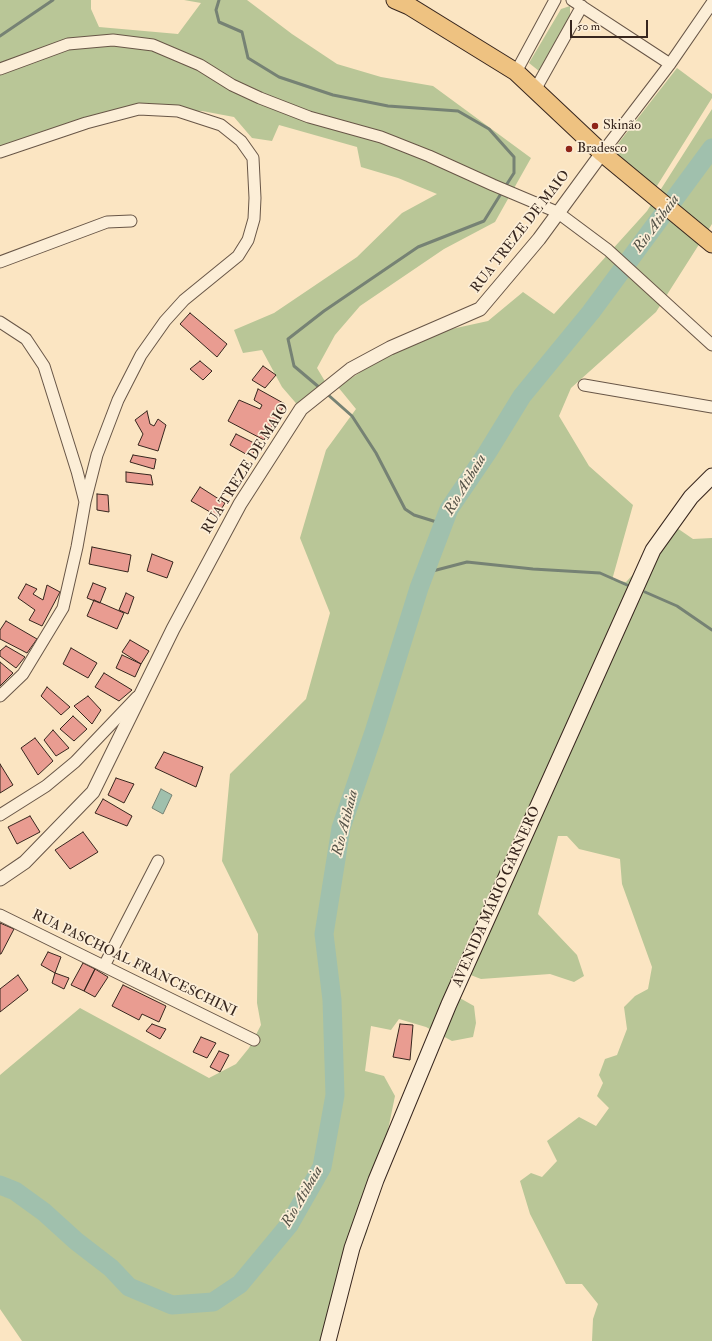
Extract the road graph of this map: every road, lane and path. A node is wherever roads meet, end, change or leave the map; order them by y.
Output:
1 (555, 0) edge
2 (405, 2) edge
3 (577, 3) edge
4 (712, 4) edge
5 (670, 64) junction
6 (0, 70) edge
7 (516, 72) junction
8 (535, 90) junction
9 (0, 152) edge
10 (602, 153) junction
11 (557, 212) junction
12 (131, 221) dead end
13 (711, 244) edge
14 (0, 262) edge
15 (0, 322) edge
16 (712, 345) edge
17 (584, 385) dead end
18 (712, 407) edge
19 (712, 476) edge
20 (85, 502) junction
21 (142, 692) junction
22 (0, 696) edge
23 (0, 815) edge
24 (158, 861) dead end
25 (0, 879) edge
26 (0, 915) edge
27 (104, 966) junction
28 (254, 1040) dead end
29 (328, 1341) edge

1 - 7 street
2 - 7 main road
3 - 5 street
3 - 8 street
4 - 5 street
5 - 10 street
6 - 11 street
7 - 8 main road
8 - 10 main road
9 - 20 street
10 - 11 street, RUA TREZE DE MAIO
10 - 13 main road
11 - 16 street
11 - 21 street, RUA TREZE DE MAIO
12 - 14 street
15 - 20 street
17 - 18 street
19 - 29 main road, AVENIDA MÁRIO GARNERO
20 - 22 street
21 - 23 street
21 - 25 street, RUA TREZE DE MAIO
24 - 27 street
26 - 27 street, RUA PASCHOAL FRANCESCHINI
27 - 28 street, RUA PASCHOAL FRANCESCHINI

